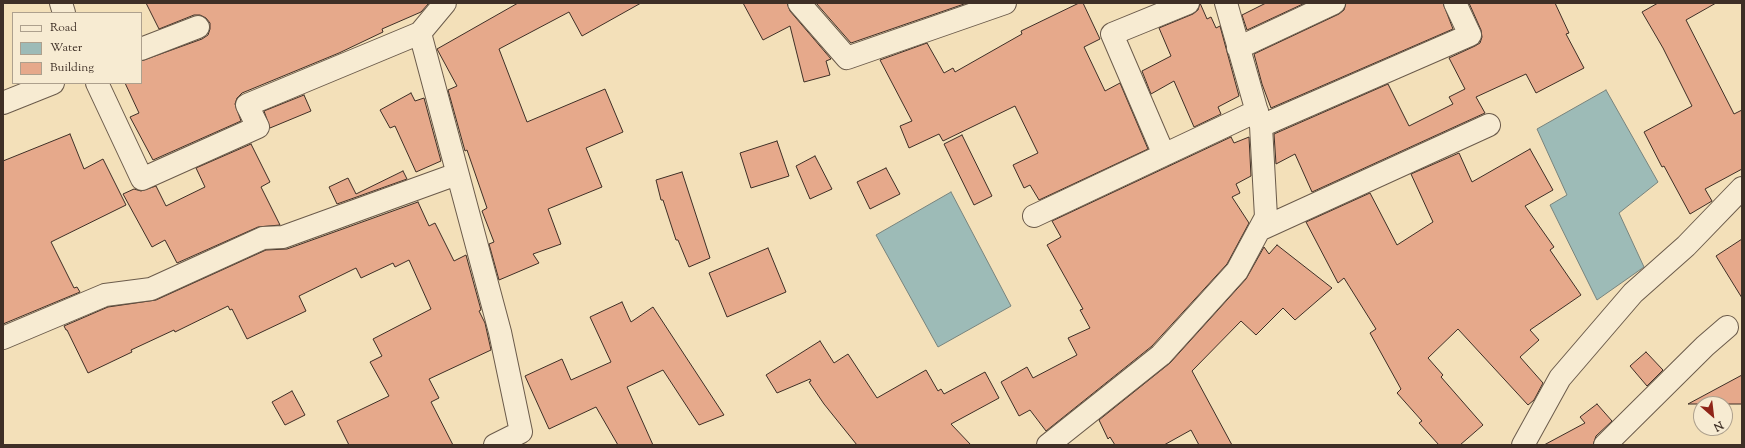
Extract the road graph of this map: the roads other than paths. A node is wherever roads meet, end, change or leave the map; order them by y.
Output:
1 (445, 3) edge
2 (799, 3) edge
3 (1005, 3) edge
4 (1188, 3) edge
5 (1226, 3) edge
6 (1334, 3) edge
7 (1455, 3) edge
8 (198, 27) dead end
9 (420, 33) junction
10 (1238, 48) junction
11 (142, 49) edge
12 (50, 84) edge
13 (97, 84) edge
14 (3, 103) edge
15 (1259, 118) junction
16 (1489, 125) dead end
17 (1164, 154) junction
18 (458, 174) junction
19 (1742, 188) edge
20 (1034, 216) dead end
21 (1259, 230) junction
22 (1727, 327) dead end
23 (3, 338) edge
24 (495, 445) edge
25 (1048, 445) edge
26 (1523, 445) edge
27 (1605, 445) edge

1 - 9 street
2 - 3 street
4 - 17 street
5 - 10 street
6 - 10 street
7 - 15 street
8 - 11 street
9 - 13 street
9 - 18 street
10 - 15 street
12 - 14 street
15 - 17 street
15 - 21 street
16 - 21 street
17 - 20 street
18 - 23 street
18 - 24 street
19 - 26 street
21 - 25 street
22 - 27 street

